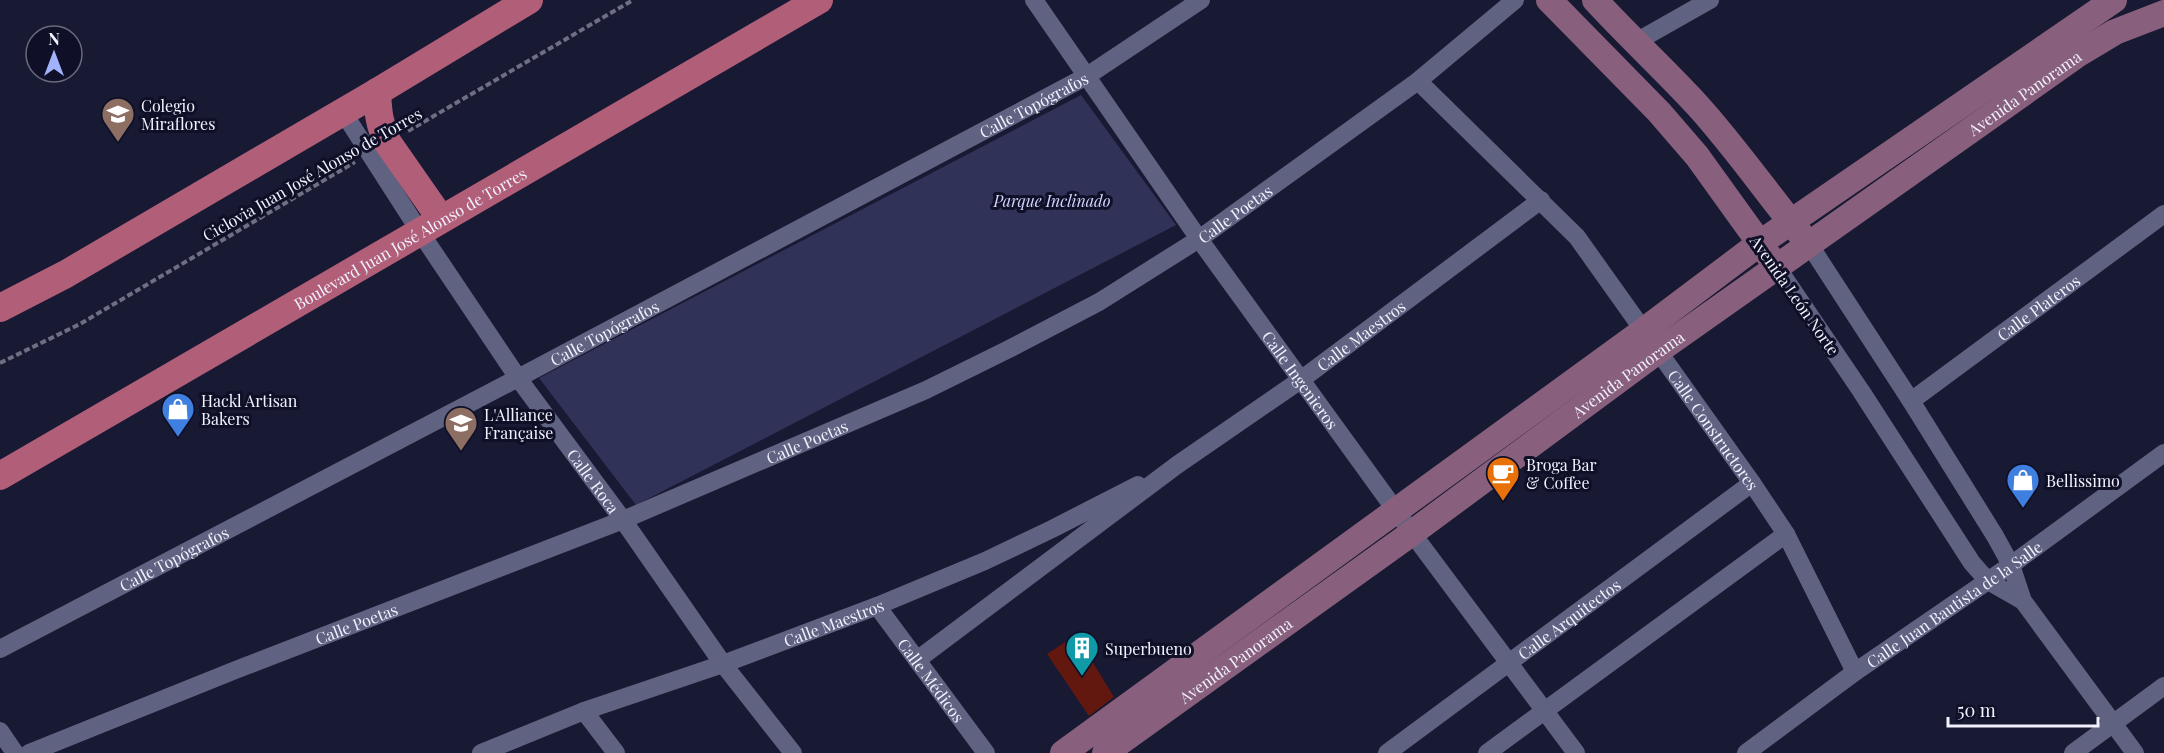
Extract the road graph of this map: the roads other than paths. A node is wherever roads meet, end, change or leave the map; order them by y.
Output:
1 (529, 0) edge
2 (819, 0) edge
3 (1034, 0) edge
4 (1201, 0) edge
5 (1515, 0) edge
6 (1549, 0) edge
7 (1595, 0) edge
8 (1710, 0) edge
9 (2114, 0) edge
10 (2164, 13) edge
11 (1634, 43) junction
12 (1087, 76) junction
13 (1418, 81) junction
14 (377, 92) junction
15 (343, 112) junction
16 (378, 148) junction
17 (1541, 200) junction
18 (2164, 214) edge
19 (1791, 222) junction
20 (430, 225) junction
21 (1199, 239) junction
22 (1760, 243) junction
23 (1809, 244) junction
24 (1777, 267) junction
25 (0, 308) edge
26 (1642, 331) junction
27 (1658, 351) junction
28 (518, 378) junction
29 (1302, 379) junction
30 (1911, 401) junction
31 (2164, 453) edge
32 (1177, 465) junction
33 (0, 476) edge
34 (1752, 483) junction
35 (1397, 510) junction
36 (623, 520) junction
37 (1412, 533) junction
38 (1786, 534) junction
39 (2011, 566) junction
40 (1988, 581) junction
41 (2024, 601) junction
42 (877, 606) junction
43 (0, 649) edge
44 (917, 660) junction
45 (1509, 662) junction
46 (723, 664) junction
47 (1855, 672) junction
48 (2164, 686) edge
49 (1545, 710) junction
50 (584, 711) junction
51 (2113, 724) junction
52 (0, 731) edge
53 (15, 753) edge
54 (29, 753) edge
55 (482, 753) edge
56 (616, 753) edge
57 (793, 753) edge
58 (986, 753) edge
59 (1063, 753) edge
60 (1106, 753) edge
61 (1387, 753) edge
62 (1487, 753) edge
63 (1576, 753) edge
64 (1746, 753) edge
65 (2073, 753) edge
66 (2135, 753) edge

1 - 14 main road
2 - 20 main road, Boulevard Juan José Alonso de Torres
3 - 12 street, Calle Ingenieros
4 - 12 street, Calle Topógrafos
5 - 13 street, Calle Poetas
6 - 22 street, Avenida León Norte
7 - 11 street, Avenida León Norte
8 - 11 street
9 - 19 street, Avenida Panorama
10 - 23 street, Avenida Panorama
11 - 19 street, Avenida León Norte
12 - 21 street, Calle Ingenieros
12 - 28 street, Calle Topógrafos
13 - 17 street, Calle Constructores
13 - 21 street, Calle Poetas
14 - 15 main road
14 - 16 main road
15 - 16 street
15 - 25 main road
16 - 20 main road
17 - 26 street, Calle Constructores
17 - 29 street, Calle Maestros
18 - 30 street, Calle Plateros
19 - 22 street, Avenida Panorama
19 - 23 street, Avenida León Norte
20 - 28 street, Calle Roca
20 - 33 main road, Boulevard Juan José Alonso de Torres
21 - 29 street, Calle Ingenieros
21 - 36 street, Calle Poetas
22 - 24 street, Avenida León Norte
22 - 26 street, Avenida Panorama
23 - 24 street, Avenida Panorama
23 - 30 street, Avenida León Norte
24 - 27 street, Avenida Panorama
24 - 40 street, Avenida León Norte
26 - 27 street, Calle Constructores
26 - 35 street, Avenida Panorama
27 - 34 street, Calle Constructores
27 - 37 street, Avenida Panorama
28 - 36 street, Calle Roca
28 - 43 street, Calle Topógrafos
29 - 32 street, Calle Maestros
29 - 35 street, Calle Ingenieros
30 - 39 street, Avenida León Norte
31 - 39 street, Calle Juan Bautista de la Salle
32 - 42 street, Calle Maestros
32 - 44 street, Calle Maestros
34 - 38 street, Calle Constructores
34 - 45 street, Calle Arquitectos
35 - 37 street, Calle Ingenieros
35 - 59 street, Avenida Panorama
36 - 46 street, Calle Roca
36 - 54 street, Calle Poetas
37 - 45 street, Calle Ingenieros
37 - 60 street, Avenida Panorama
38 - 47 street, Calle Constructores
38 - 49 street
39 - 40 street, Calle Juan Bautista de la Salle
39 - 41 street, Avenida León Norte
40 - 41 street, Avenida León Norte
40 - 47 street, Calle Juan Bautista de la Salle
41 - 51 street, Avenida León Norte
42 - 44 street, Calle Médicos
42 - 46 street, Calle Maestros
44 - 58 street, Calle Médicos
45 - 49 street, Calle Ingenieros
45 - 61 street, Calle Arquitectos
46 - 50 street, Calle Maestros
46 - 57 street, Calle Roca
47 - 64 street, Calle Juan Bautista de la Salle
48 - 51 street
49 - 62 street
49 - 63 street, Calle Ingenieros
50 - 55 street, Calle Maestros
50 - 56 street
51 - 65 street
51 - 66 street, Avenida León Norte
52 - 53 street

